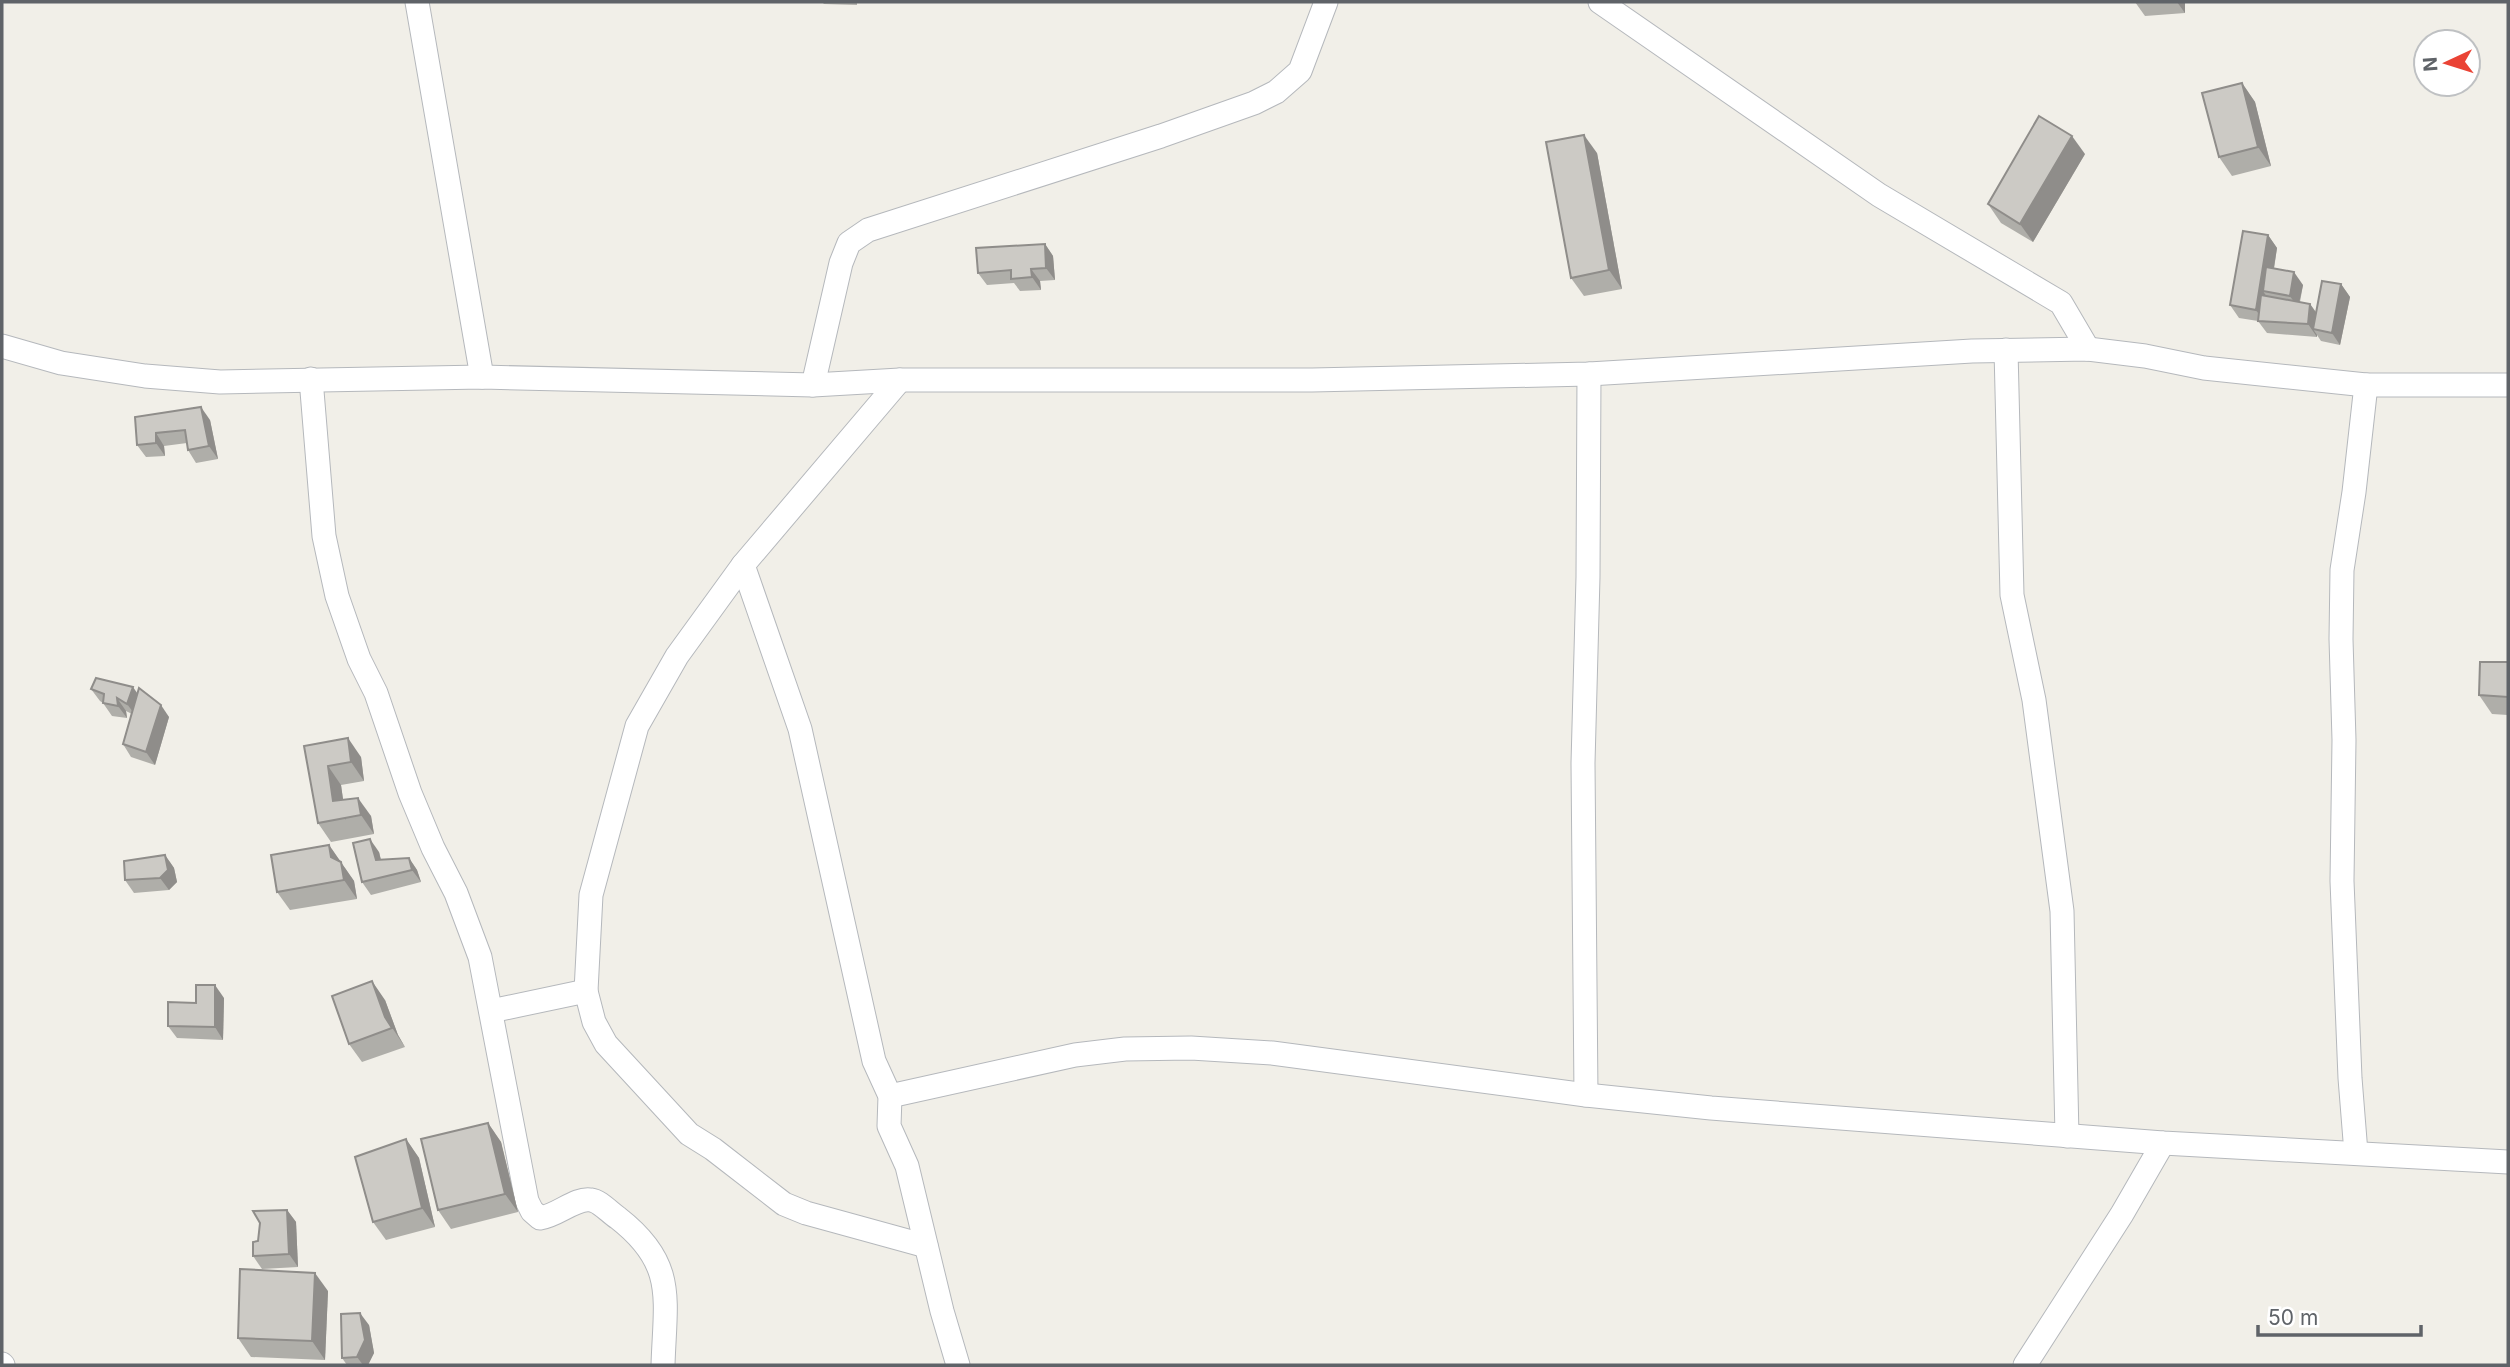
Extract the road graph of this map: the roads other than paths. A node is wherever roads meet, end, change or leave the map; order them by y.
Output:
1 (417, 2) edge
2 (1326, 2) edge
3 (1600, 2) edge
4 (2, 346) edge
5 (2088, 349) junction
6 (2006, 350) junction
7 (1589, 374) junction
8 (482, 377) junction
9 (311, 379) junction
10 (900, 380) junction
11 (813, 385) junction
12 (2366, 385) junction
13 (2508, 385) edge
14 (743, 565) junction
15 (586, 991) junction
16 (491, 1011) junction
17 (1586, 1095) junction
18 (890, 1096) junction
19 (2067, 1136) junction
20 (2163, 1143) junction
21 (2356, 1153) junction
22 (2508, 1163) edge
23 (926, 1246) junction
24 (663, 1365) edge
25 (958, 1365) edge
26 (2025, 1365) edge

1 - 8 street
2 - 11 street
3 - 5 street
4 - 9 street
5 - 6 street
5 - 12 street
6 - 7 street
6 - 19 street
7 - 10 street
7 - 17 street
8 - 9 street
8 - 11 street
9 - 16 street
10 - 11 street
10 - 14 street
12 - 13 street
12 - 21 street
14 - 15 street
14 - 18 street
15 - 16 street
15 - 23 street
16 - 24 street
17 - 18 street
17 - 19 street
18 - 23 street
19 - 20 street
20 - 21 street
20 - 26 street
21 - 22 street
23 - 25 street

